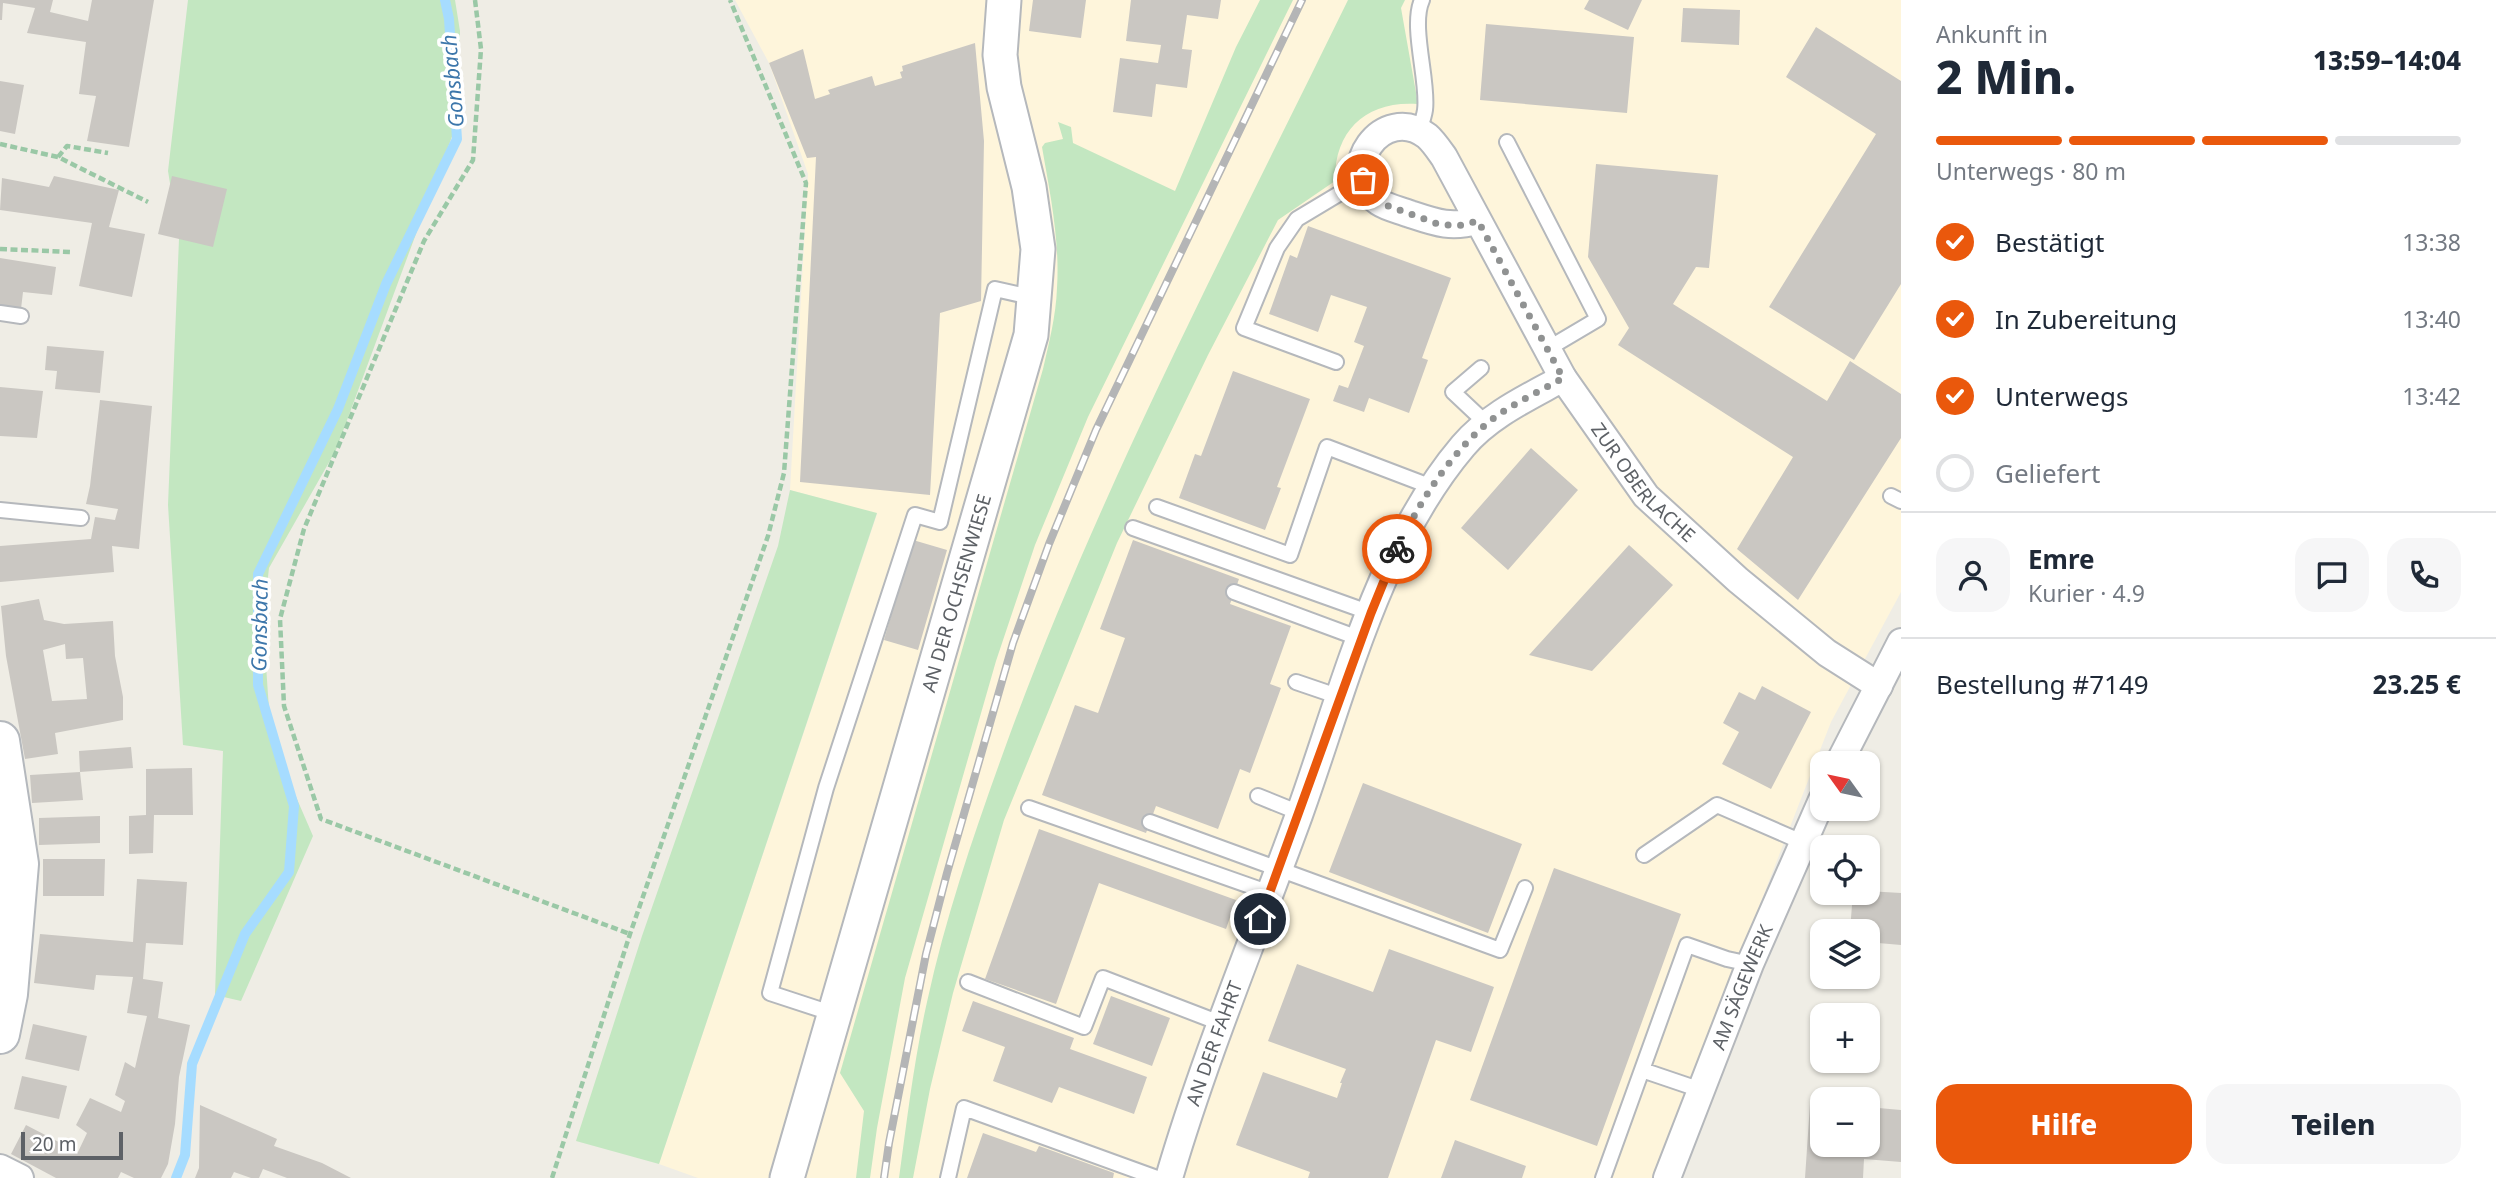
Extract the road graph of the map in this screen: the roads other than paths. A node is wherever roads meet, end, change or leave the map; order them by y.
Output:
1 (1004, 0) edge
2 (1422, 0) edge
3 (1419, 131) junction
4 (1507, 142) dead end
5 (1363, 180) junction
6 (1478, 221) junction
7 (1035, 298) junction
8 (0, 313) edge
9 (21, 316) dead end
10 (1549, 348) junction
11 (1336, 362) dead end
12 (1481, 368) dead end
13 (1563, 378) junction
14 (1487, 424) junction
15 (1432, 487) junction
16 (1157, 507) dead end
17 (0, 510) edge
18 (81, 518) dead end
19 (1133, 528) dead end
20 (1234, 593) dead end
21 (1371, 613) junction
22 (1361, 639) junction
23 (1901, 642) edge
24 (1296, 682) dead end
25 (1879, 686) junction
26 (1340, 697) junction
27 (0, 741) edge
28 (1845, 751) edge
29 (1258, 796) dead end
30 (1030, 808) dead end
31 (1300, 813) junction
32 (1812, 821) edge
33 (1150, 822) dead end
34 (1802, 842) junction
35 (1644, 855) dead end
36 (1279, 868) junction
37 (1525, 888) dead end
38 (1270, 893) junction
39 (1751, 964) junction
40 (968, 982) dead end
41 (834, 1014) junction
42 (1220, 1023) junction
43 (0, 1034) edge
44 (1642, 1070) junction
45 (1701, 1090) junction
46 (0, 1168) edge
47 (20, 1178) edge
48 (787, 1178) edge
49 (948, 1178) edge
50 (1157, 1178) edge
51 (1169, 1178) edge
52 (1603, 1178) edge
53 (1667, 1178) edge

1 - 7 street, AN DER OCHSENWIESE
2 - 3 lane
3 - 5 street
3 - 6 street, ZUR OBERLACHE
4 - 10 lane
5 - 6 street
5 - 11 lane
6 - 10 street, ZUR OBERLACHE
7 - 41 street, AN DER OCHSENWIESE
7 - 41 lane
8 - 9 lane
10 - 13 street, ZUR OBERLACHE
12 - 14 lane
13 - 14 street, AN DER FAHRT
13 - 25 street, ZUR OBERLACHE
14 - 15 street, AN DER FAHRT
15 - 16 lane
15 - 21 street, AN DER FAHRT
17 - 18 lane
19 - 21 lane
20 - 22 lane
21 - 22 street, AN DER FAHRT
22 - 26 street, AN DER FAHRT
23 - 25 street
24 - 26 lane
25 - 28 street
26 - 31 street, AN DER FAHRT
27 - 43 main road
29 - 31 lane
30 - 38 lane
31 - 36 street, AN DER FAHRT
32 - 34 street, AM SÄGEWERK
33 - 36 lane
34 - 35 lane
34 - 39 street, AM SÄGEWERK
36 - 37 lane
36 - 38 street, AN DER FAHRT
38 - 42 street, AN DER FAHRT
39 - 44 lane
39 - 45 street, AM SÄGEWERK
40 - 42 lane
41 - 48 street, AN DER OCHSENWIESE
42 - 51 street, AN DER FAHRT
44 - 45 lane
44 - 52 lane
45 - 53 street, AM SÄGEWERK
46 - 47 street
49 - 50 lane

